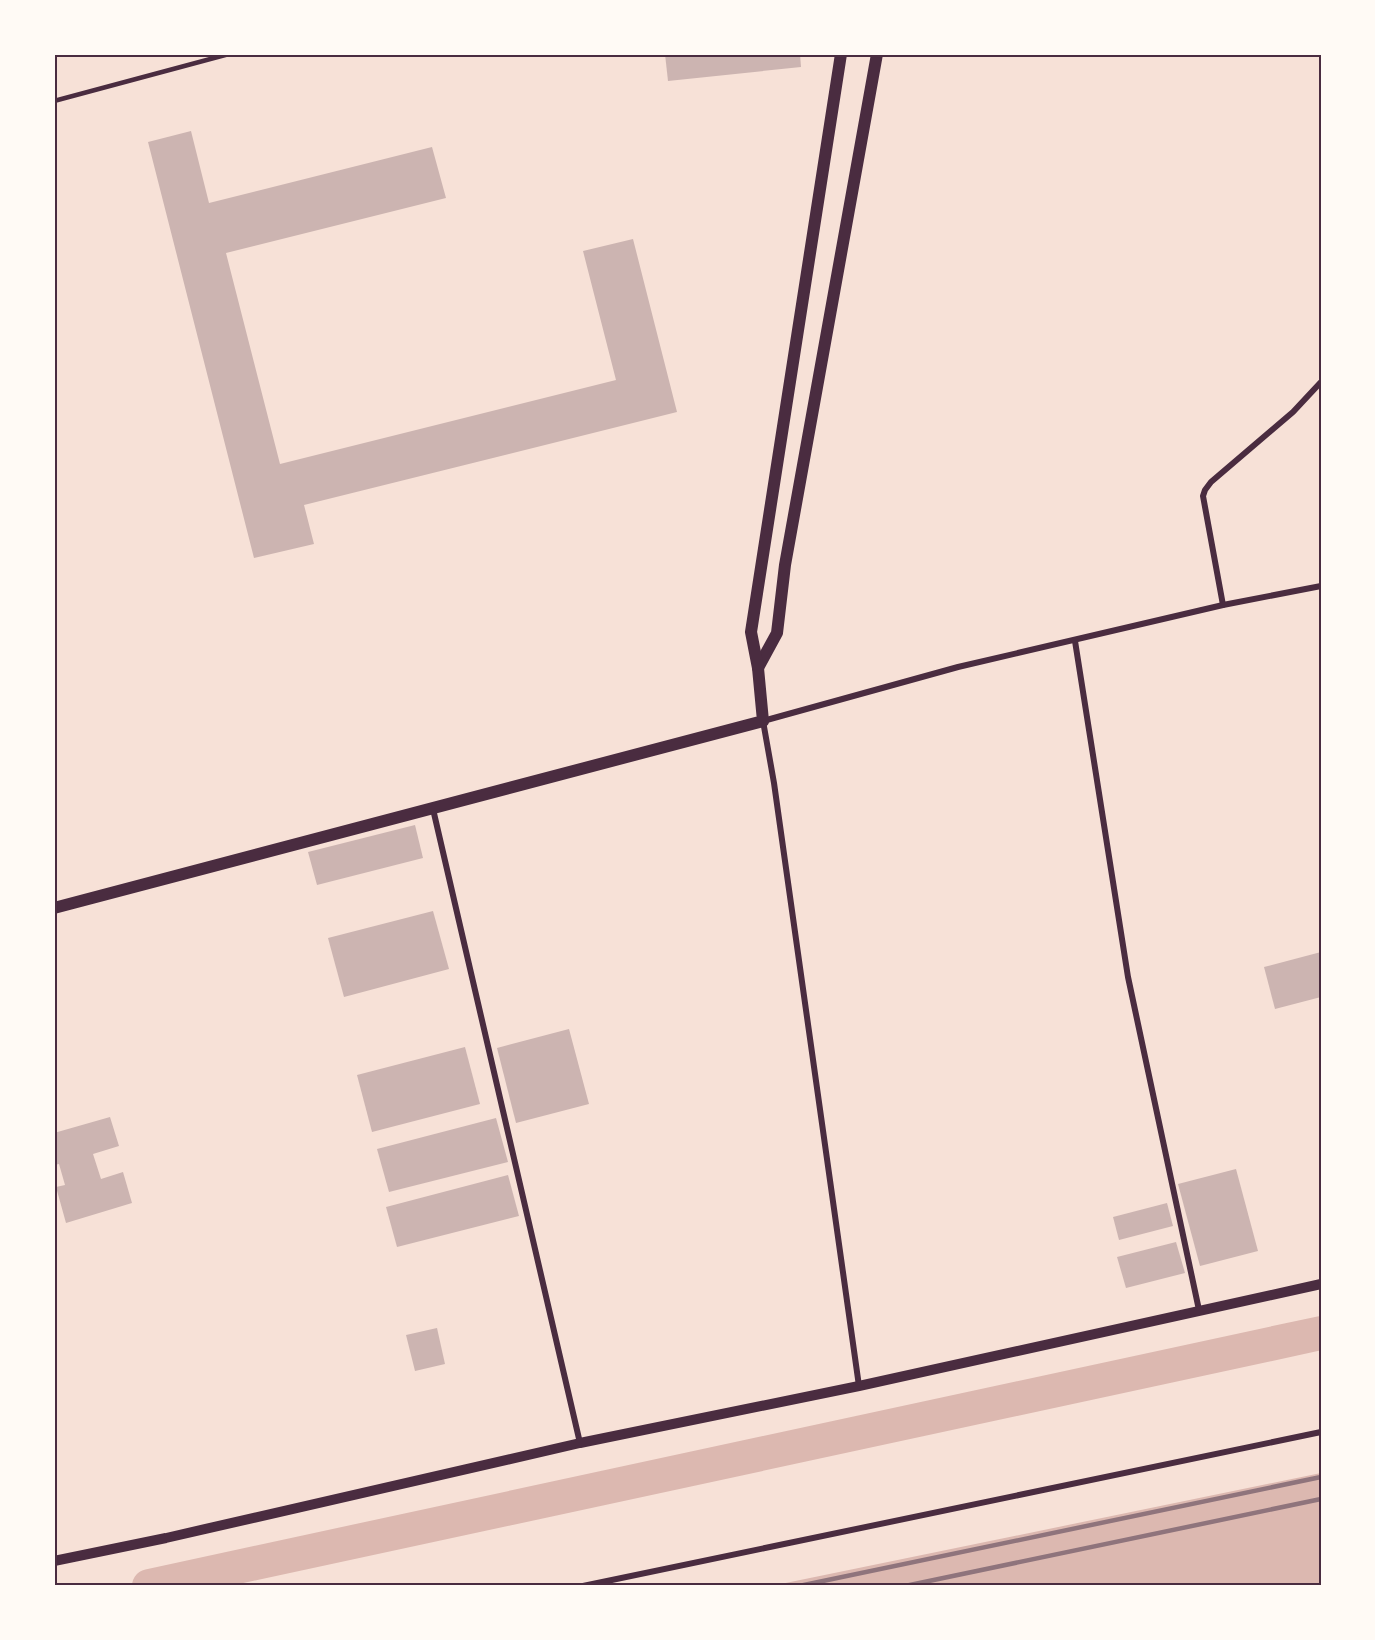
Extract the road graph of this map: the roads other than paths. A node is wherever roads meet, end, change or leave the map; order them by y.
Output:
1 (230, 54) edge
2 (841, 54) edge
3 (877, 54) edge
4 (54, 101) edge
5 (1321, 382) edge
6 (1321, 586) edge
7 (1223, 605) junction
8 (1075, 641) junction
9 (758, 668) junction
10 (763, 721) junction
11 (433, 810) junction
12 (54, 908) edge
13 (1321, 1284) edge
14 (1199, 1310) junction
15 (860, 1386) junction
16 (1321, 1432) edge
17 (580, 1443) junction
18 (54, 1561) edge
19 (583, 1586) edge

1 - 4 lane
2 - 9 main road
3 - 9 main road
5 - 7 street
6 - 7 street
7 - 8 street
8 - 10 street
8 - 14 street
9 - 10 main road
10 - 11 main road
10 - 15 street
11 - 12 main road
11 - 17 street
13 - 14 street
14 - 15 street
15 - 17 street
16 - 19 street
17 - 18 street

